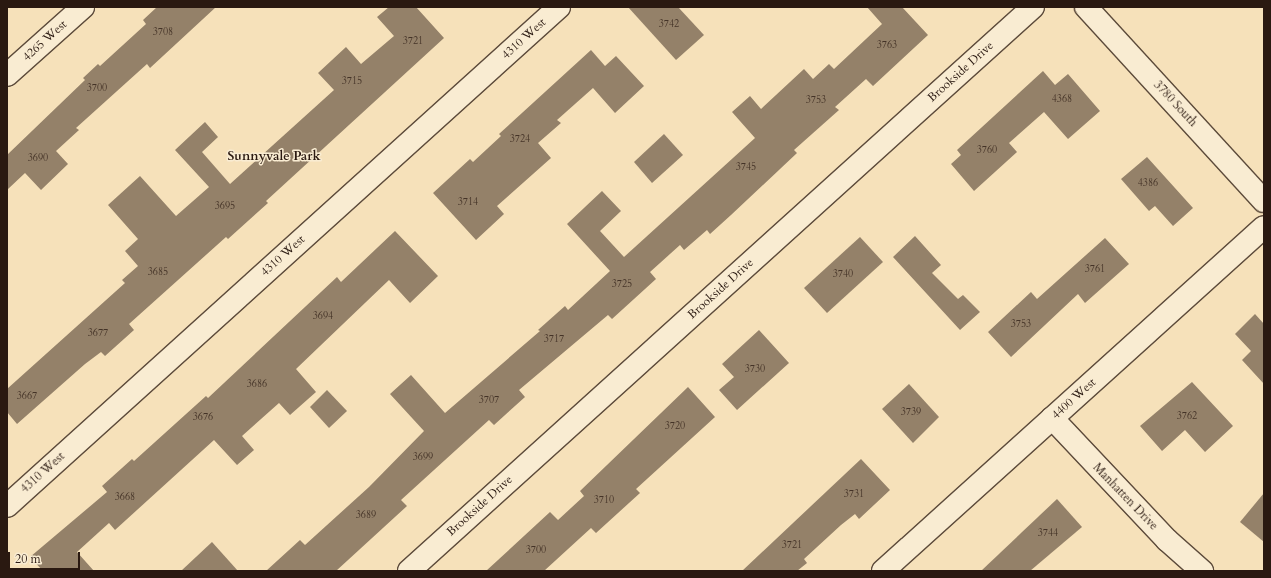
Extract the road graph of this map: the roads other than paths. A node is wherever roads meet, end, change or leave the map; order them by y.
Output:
1 (83, 7) edge
2 (559, 7) edge
3 (1033, 7) edge
4 (1086, 7) edge
5 (7, 75) edge
6 (1264, 200) edge
7 (1264, 226) edge
8 (1052, 418) junction
9 (7, 506) edge
10 (408, 571) edge
11 (884, 571) edge
12 (1202, 571) edge

1 - 5 street, 4265 West
2 - 9 street, 4310 West
3 - 10 street, Brookside Drive
4 - 6 street, 3780 South
7 - 8 street, 4400 West
8 - 11 street, 4400 West
8 - 12 street, Manhatten Drive

